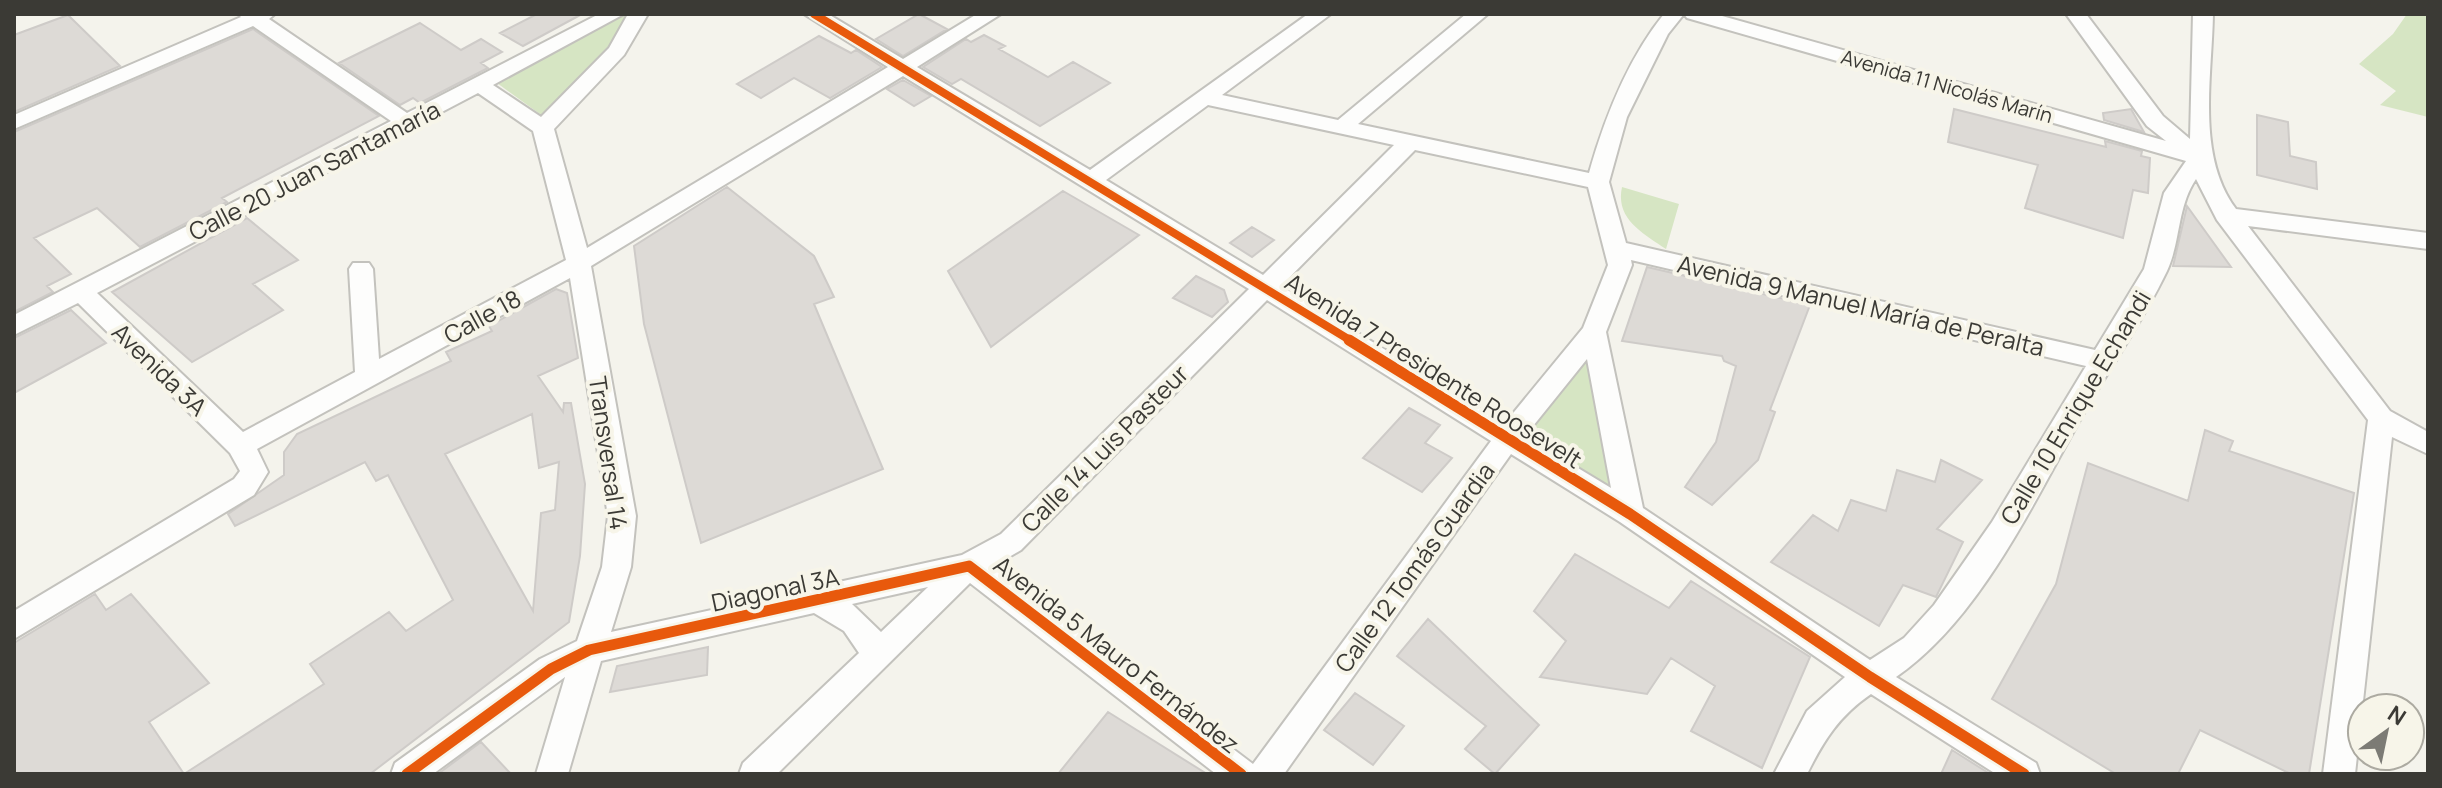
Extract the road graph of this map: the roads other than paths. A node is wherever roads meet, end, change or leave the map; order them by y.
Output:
1 (614, 14) edge
2 (638, 14) edge
3 (814, 14) edge
4 (991, 14) edge
5 (1321, 14) edge
6 (1478, 14) edge
7 (1674, 14) edge
8 (1694, 14) edge
9 (2076, 14) edge
10 (2203, 14) edge
11 (256, 16) edge
12 (904, 66) junction
13 (478, 84) junction
14 (1204, 98) junction
15 (406, 122) junction
16 (14, 123) edge
17 (543, 128) junction
18 (1341, 128) junction
19 (1409, 143) junction
20 (2200, 158) junction
21 (1091, 180) junction
22 (1598, 182) junction
23 (2225, 215) junction
24 (2428, 241) edge
25 (1617, 249) junction
26 (579, 263) junction
27 (361, 269) dead end
28 (1263, 288) junction
29 (80, 291) junction
30 (14, 326) edge
31 (1594, 332) junction
32 (2104, 361) junction
33 (368, 378) junction
34 (2381, 418) junction
35 (1507, 439) junction
36 (2428, 444) edge
37 (240, 446) junction
38 (1630, 514) junction
39 (969, 566) junction
40 (817, 600) junction
41 (14, 626) edge
42 (589, 650) junction
43 (875, 658) junction
44 (1870, 677) junction
45 (407, 774) edge
46 (552, 774) edge
47 (755, 774) edge
48 (1241, 774) edge
49 (1265, 774) edge
50 (1790, 774) edge
51 (2024, 774) edge
52 (2339, 774) edge

1 - 13 street, Calle 20 Juan Santamaría
2 - 17 street
3 - 12 street, Avenida 7 Presidente Roosevelt
4 - 12 street, Calle 18
5 - 14 street
6 - 18 street
7 - 22 street
8 - 20 street, Avenida 11 Nicolás Marín
9 - 20 street
10 - 20 street
11 - 15 street
11 - 16 street
12 - 21 street, Avenida 7 Presidente Roosevelt
12 - 26 street, Calle 18
13 - 15 street, Calle 20 Juan Santamaría
13 - 17 street
14 - 18 street
14 - 21 street
15 - 29 street, Calle 20 Juan Santamaría
17 - 26 street, Transversal 14
18 - 19 street
19 - 22 street
19 - 28 street, Calle 14 Luis Pasteur
20 - 23 street
20 - 32 street, Calle 10 Enrique Echandi
21 - 28 street, Avenida 7 Presidente Roosevelt
22 - 25 street, Calle 12 Tomás Guardia
23 - 24 street
23 - 34 street
25 - 31 street, Calle 12 Tomás Guardia
25 - 32 street, Avenida 9 Manuel María de Peralta
26 - 33 street, Calle 18
26 - 42 street, Transversal 14
27 - 33 street
28 - 35 street, Avenida 7 Presidente Roosevelt
28 - 39 street, Calle 14 Luis Pasteur
29 - 30 street, Calle 20 Juan Santamaría
29 - 37 street, Avenida 3A
31 - 35 street, Calle 12 Tomás Guardia
31 - 38 street
32 - 44 street, Calle 10 Enrique Echandi
33 - 37 street, Calle 18
34 - 36 street
34 - 52 street
35 - 38 street, Avenida 7 Presidente Roosevelt
35 - 49 street, Calle 12 Tomás Guardia
37 - 41 street
38 - 44 street, Avenida 7 Presidente Roosevelt
39 - 40 street, Diagonal 3A
39 - 43 street, Calle 14 Luis Pasteur
39 - 48 street, Avenida 5 Mauro Fernández
40 - 42 street, Diagonal 3A
40 - 43 street, Diagonal 3A
42 - 45 street, Diagonal 3A
42 - 46 street, Transversal 14
43 - 47 street, Calle 14 Luis Pasteur
44 - 50 street, Calle 10 Enrique Echandi
44 - 51 street, Avenida 7 Presidente Roosevelt

